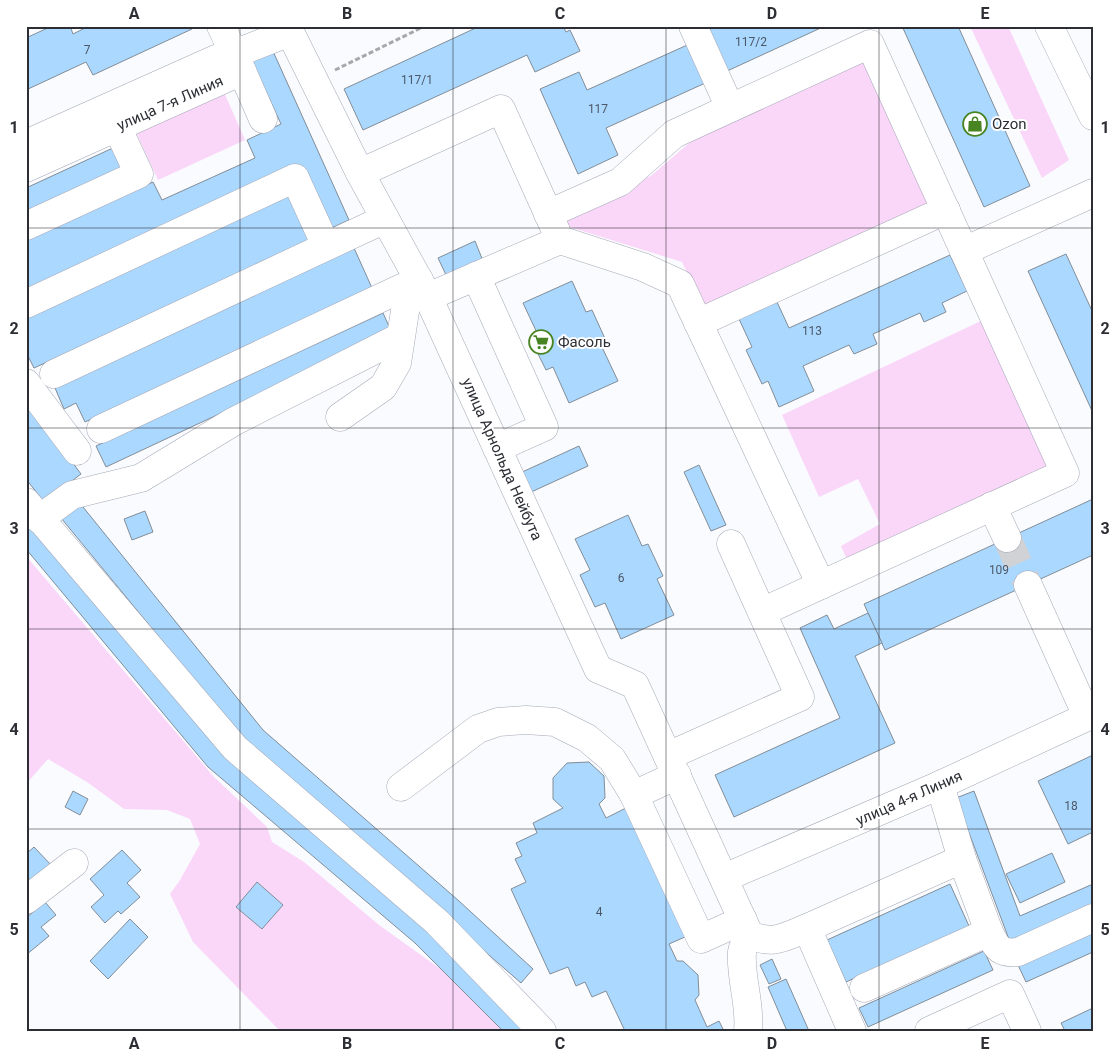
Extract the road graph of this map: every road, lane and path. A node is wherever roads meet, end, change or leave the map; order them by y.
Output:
1 (221, 26) edge
2 (425, 26) edge
3 (693, 26) edge
4 (1050, 26) edge
5 (289, 29) edge
6 (238, 62) junction
7 (314, 80) junction
8 (730, 108) junction
9 (1093, 116) edge
10 (264, 119) dead end
11 (117, 127) junction
12 (26, 144) edge
13 (26, 168) edge
14 (360, 173) junction
15 (1093, 193) edge
16 (946, 210) junction
17 (548, 214) junction
18 (385, 219) junction
19 (26, 226) edge
20 (560, 240) junction
21 (326, 246) junction
22 (964, 251) junction
23 (476, 276) junction
24 (419, 287) junction
25 (26, 304) edge
26 (698, 323) junction
27 (400, 337) junction
28 (54, 374) dead end
29 (26, 383) edge
30 (340, 417) dead end
31 (101, 429) dead end
32 (497, 448) junction
33 (77, 451) dead end
34 (992, 506) junction
35 (33, 510) edge
36 (1007, 538) tunnel mouth
37 (731, 544) dead end
38 (821, 585) junction
39 (1028, 585) tunnel mouth
40 (762, 612) junction
41 (1090, 715) edge
42 (673, 766) junction
43 (940, 785) junction
44 (401, 787) dead end
45 (634, 795) junction
46 (962, 859) junction
47 (74, 863) dead end
48 (724, 878) junction
49 (26, 900) edge
50 (1093, 918) edge
51 (746, 927) junction
52 (807, 928) junction
53 (989, 932) junction
54 (864, 988) dead end
55 (542, 1031) edge
56 (748, 1031) edge
57 (852, 1031) edge
58 (930, 1031) edge
59 (1027, 1031) edge

1 - 6 street
2 - 7 path
3 - 8 street
4 - 9 street
5 - 6 street, улица 7-я Линия
5 - 7 street, улица Арнольда Нейбута
6 - 10 street
6 - 11 street, улица 7-я Линия
6 - 12 street
7 - 14 street, улица Арнольда Нейбута
8 - 16 street
8 - 17 street
11 - 13 street, улица 7-я Линия
11 - 19 street
14 - 17 street
14 - 18 street, улица Арнольда Нейбута
15 - 22 street
16 - 22 street
16 - 26 street
17 - 20 street
18 - 21 street
18 - 24 street, улица Арнольда Нейбута
20 - 23 street
20 - 26 street
21 - 25 street
21 - 28 street
22 - 34 street
23 - 24 street
23 - 32 street
24 - 27 street
24 - 31 street
24 - 32 street, улица Арнольда Нейбута
26 - 38 street
27 - 30 street
27 - 35 street
29 - 33 street
32 - 42 street, улица Арнольда Нейбута
34 - 36 street
34 - 38 street
35 - 55 street
37 - 40 street
38 - 40 street
39 - 41 street
40 - 42 street
41 - 43 street, улица 4-я Линия
42 - 45 street
42 - 48 street, улица Арнольда Нейбута
43 - 46 street
43 - 48 street, улица 4-я Линия
44 - 45 street
45 - 51 street
46 - 52 street
46 - 53 street
47 - 49 street
48 - 51 street, улица Арнольда Нейбута
50 - 53 street
51 - 52 street
51 - 56 street
52 - 57 street
53 - 54 street
58 - 59 street

